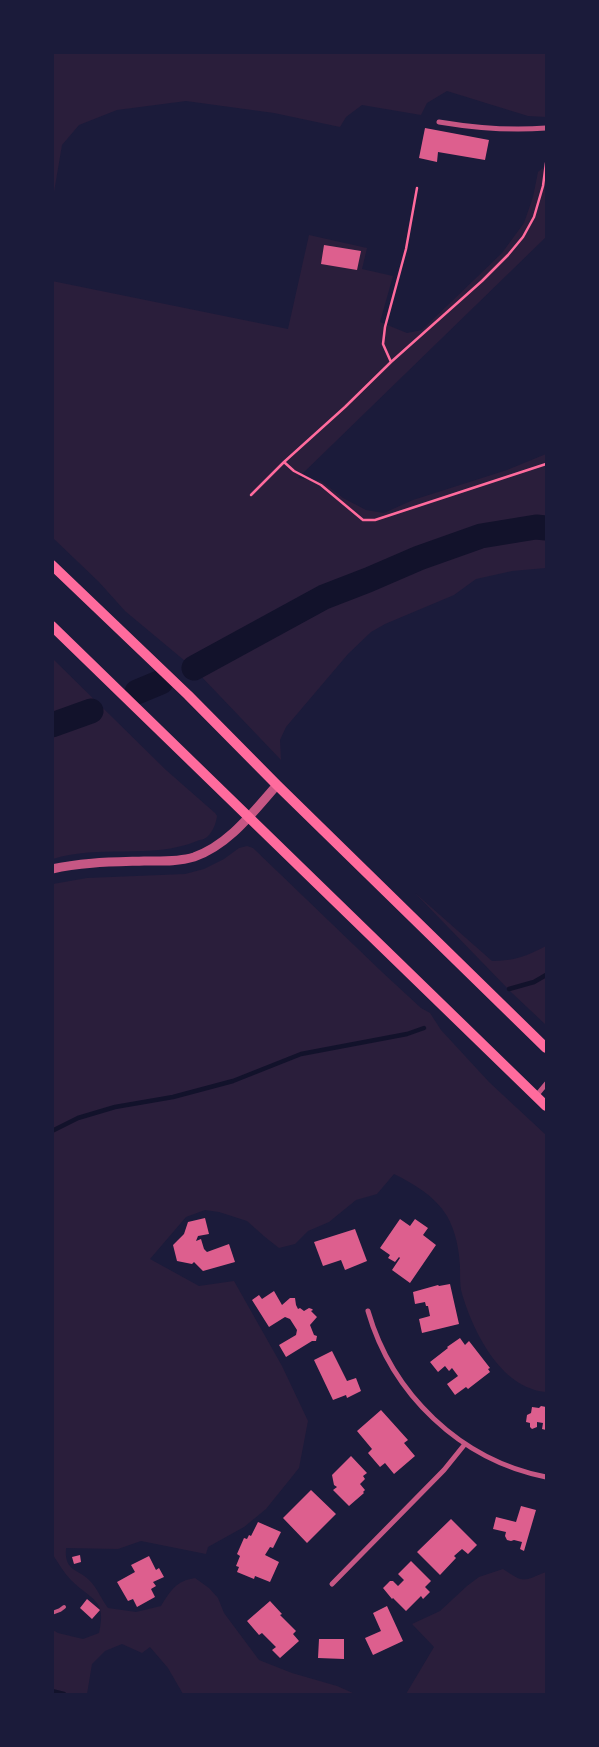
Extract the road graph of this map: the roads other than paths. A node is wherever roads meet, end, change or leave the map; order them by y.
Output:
1 (439, 122) dead end
2 (546, 128) edge
3 (52, 565) edge
4 (52, 626) edge
5 (278, 785) junction
6 (248, 818) junction
7 (52, 869) edge
8 (546, 1048) edge
9 (546, 1084) edge
10 (535, 1096) junction
11 (546, 1106) edge
12 (368, 1311) dead end
13 (465, 1444) junction
14 (546, 1477) edge
15 (332, 1584) dead end
16 (64, 1607) dead end
17 (52, 1613) edge

1 - 2 street
3 - 5 main road
4 - 6 main road
5 - 6 street
5 - 8 main road
6 - 7 street
6 - 10 main road
9 - 10 street
10 - 11 main road
12 - 13 street
13 - 14 street
13 - 15 street
16 - 17 lane

